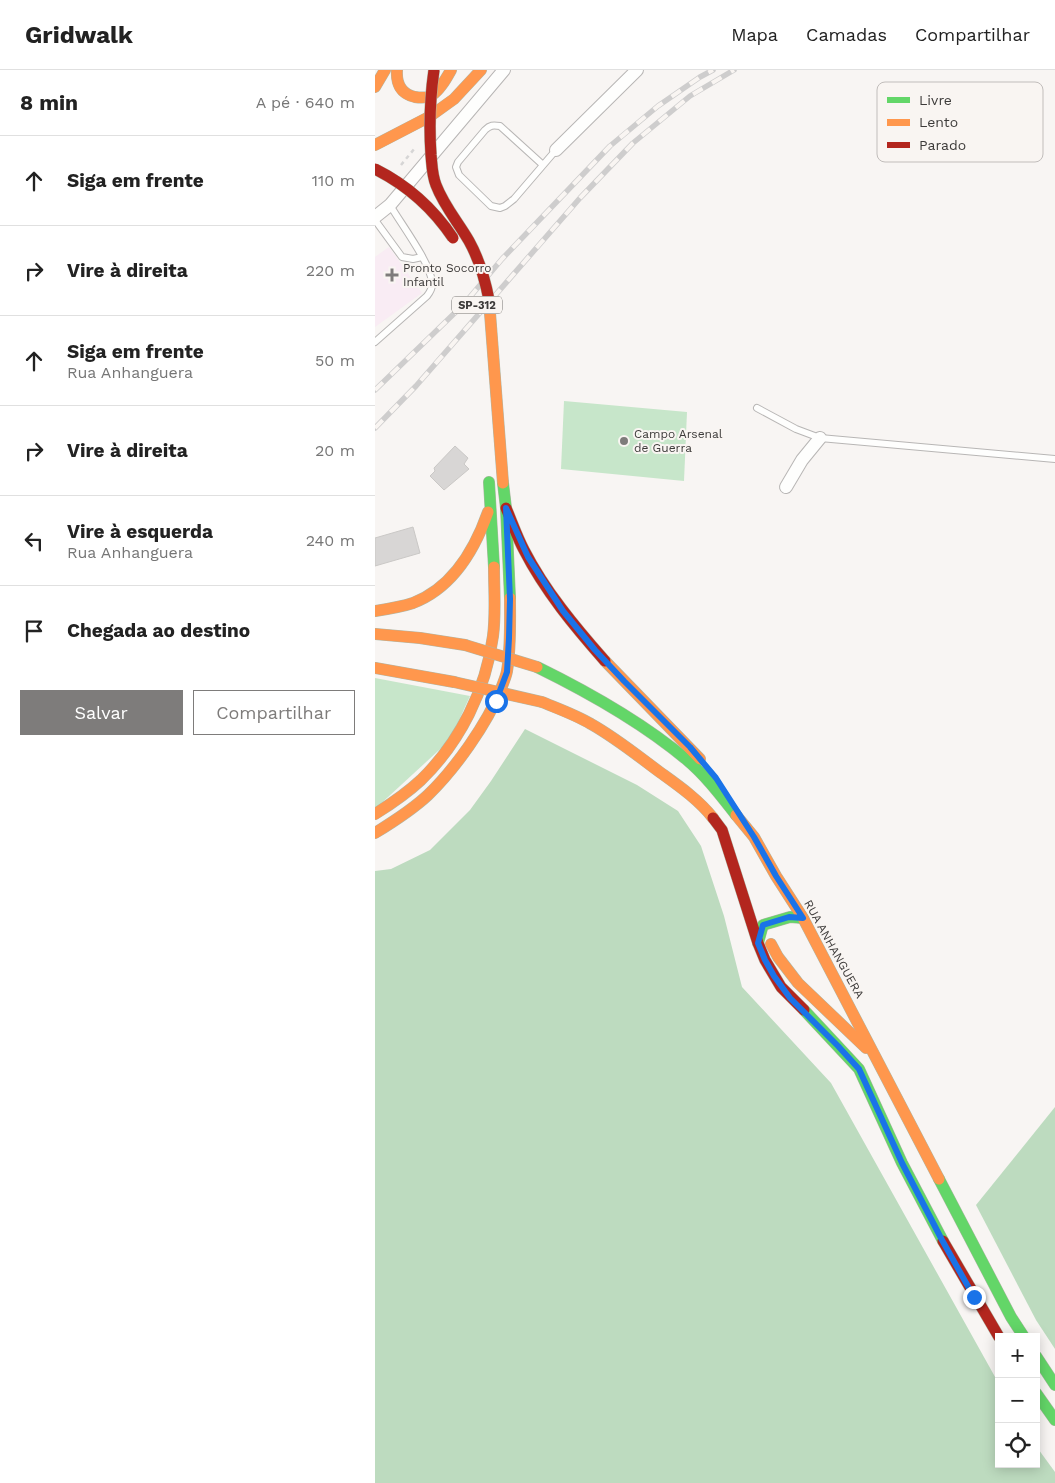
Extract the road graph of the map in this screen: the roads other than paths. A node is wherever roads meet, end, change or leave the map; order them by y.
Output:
1 (385, 70) edge
2 (397, 70) edge
3 (434, 70) edge
4 (451, 70) edge
5 (481, 70) edge
6 (504, 70) edge
7 (633, 71) edge
8 (375, 87) edge
9 (375, 145) edge
10 (556, 150) joint
11 (375, 158) edge
12 (543, 166) junction
13 (375, 169) edge
14 (390, 205) junction
15 (453, 216) junction
16 (375, 219) edge
17 (457, 245) dead end
18 (422, 257) junction
19 (375, 342) edge
20 (757, 408) dead end
21 (820, 438) junction
22 (1055, 459) edge
23 (489, 478) dead end
24 (785, 487) dead end
25 (491, 503) junction
26 (506, 508) junction
27 (375, 612) edge
28 (375, 634) edge
29 (375, 668) edge
30 (734, 812) junction
31 (375, 814) edge
32 (375, 833) edge
33 (754, 837) junction
34 (740, 848) dead end
35 (753, 892) dead end
36 (803, 918) junction
37 (763, 925) junction
38 (758, 943) junction
39 (892, 1087) junction
40 (997, 1333) edge
41 (1021, 1333) edge
42 (1040, 1362) edge
43 (1055, 1385) edge
44 (1040, 1399) edge
45 (1055, 1420) edge

1 - 8 main road
2 - 4 main road
3 - 15 main road, SP-312, bridge
5 - 9 main road
6 - 14 street
7 - 10 street
10 - 12 lane
11 - 15 main road, bridge
12 - 12 lane
13 - 17 main road, bridge
14 - 16 street
14 - 18 lane
15 - 26 main road, SP-312, bridge
16 - 18 lane
18 - 19 lane
20 - 21 lane
21 - 22 lane
21 - 24 street
23 - 25 main road
25 - 27 main road
25 - 31 main road
26 - 32 main road
26 - 33 main road, SP-312
28 - 30 main road, RUA ANHANGUERA, bridge
29 - 38 main road, bridge
30 - 33 main road, RUA ANHANGUERA
30 - 34 main road
33 - 36 main road, RUA ANHANGUERA / SP-312
35 - 37 main road
36 - 37 main road
36 - 39 main road, RUA ANHANGUERA / SP-312
37 - 38 main road
37 - 39 main road
38 - 40 main road
39 - 41 main road, RUA ANHANGUERA / SP-312
42 - 43 main road
44 - 45 main road

